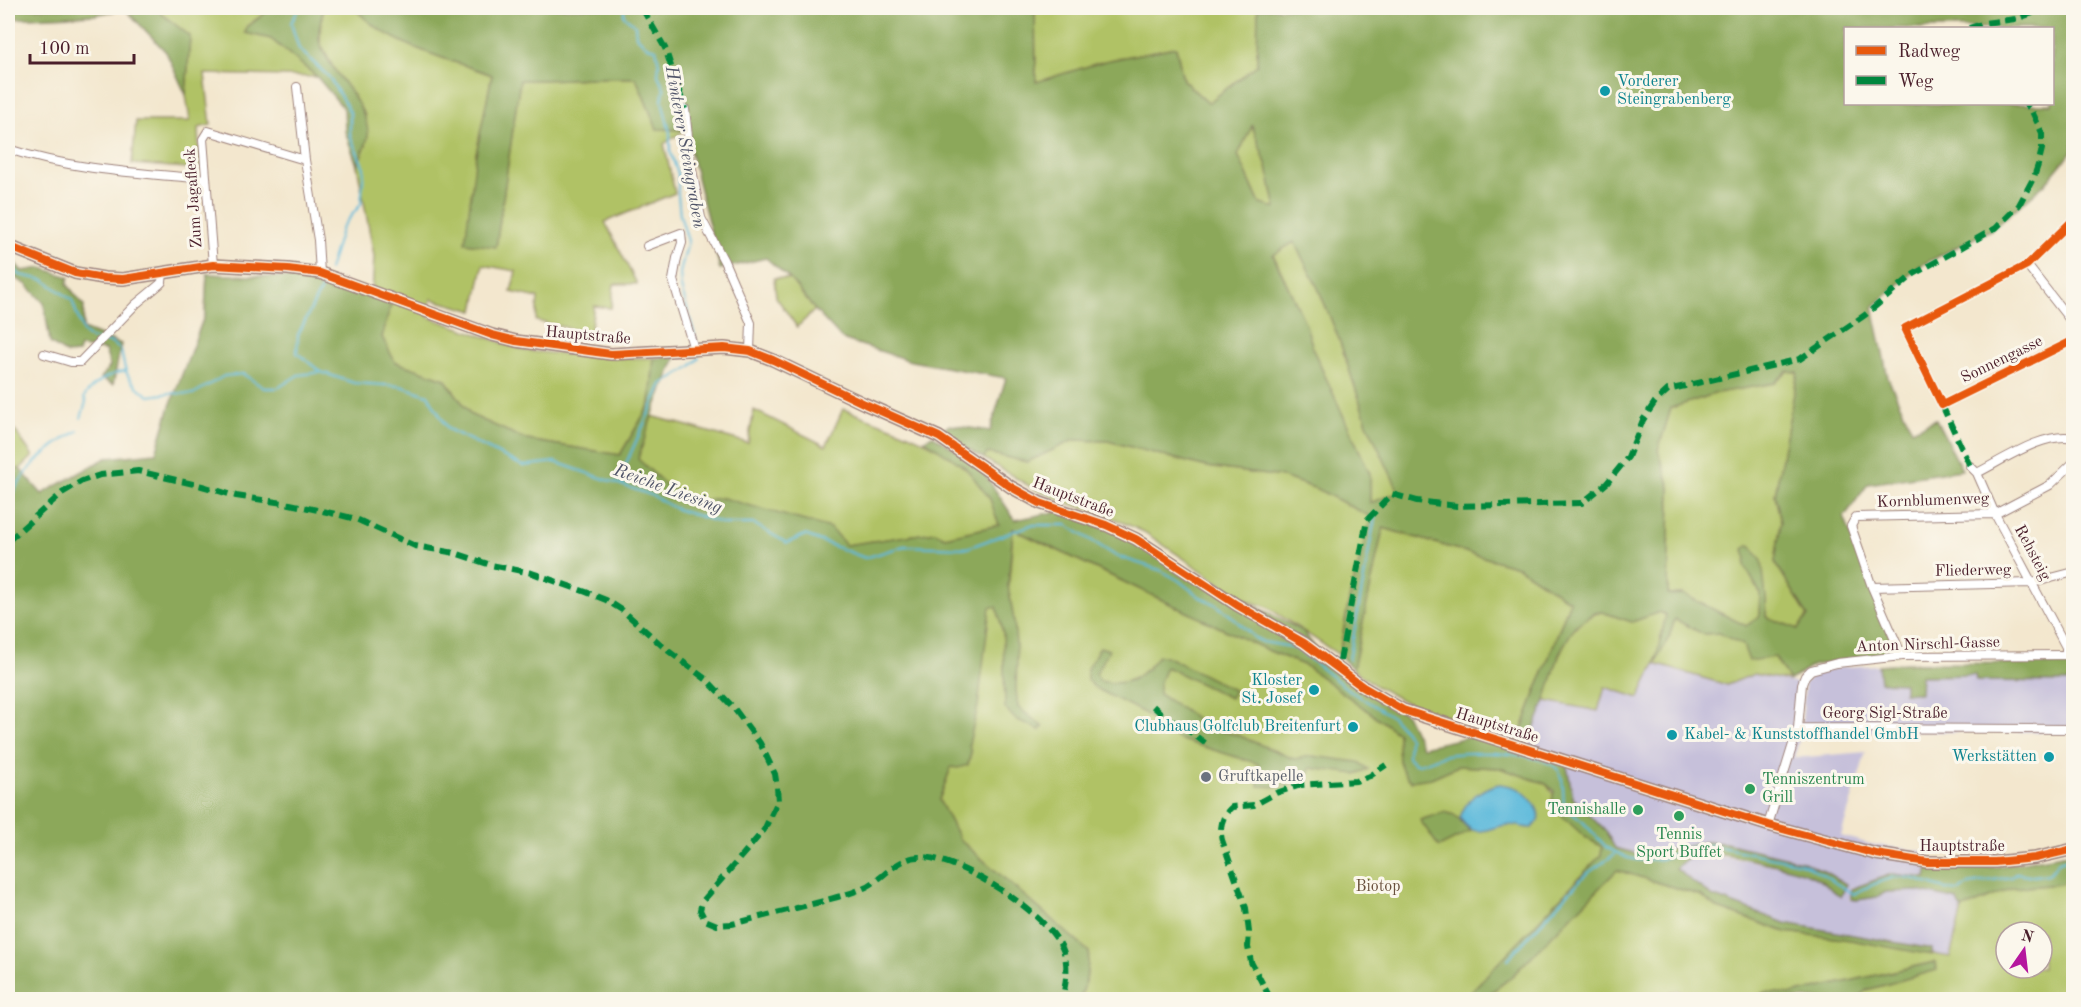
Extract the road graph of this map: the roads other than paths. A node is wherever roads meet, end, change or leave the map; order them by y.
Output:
1 (297, 87) dead end
2 (685, 109) dead end
3 (8, 149) edge
4 (305, 160) junction
5 (206, 179) junction
6 (2073, 219) edge
7 (8, 246) edge
8 (647, 246) dead end
9 (213, 265) junction
10 (2027, 265) junction
11 (162, 273) junction
12 (320, 273) junction
13 (2073, 325) edge
14 (2073, 340) edge
15 (694, 349) junction
16 (750, 351) junction
17 (44, 354) dead end
18 (2073, 438) edge
19 (2073, 462) edge
20 (1970, 466) dead end
21 (1977, 473) junction
22 (1995, 514) junction
23 (2073, 572) edge
24 (2032, 583) junction
25 (1872, 587) junction
26 (2070, 655) edge
27 (1902, 656) junction
28 (1798, 728) junction
29 (2073, 729) edge
30 (1768, 825) junction
31 (2073, 849) edge

1 - 4 street
2 - 16 street
3 - 5 street
4 - 5 street, Zum Jagafleck
4 - 12 street
5 - 9 street, Zum Jagafleck
6 - 10 street
7 - 11 main road, Hauptstraße
8 - 15 street
9 - 11 main road, Hauptstraße
9 - 12 main road, Hauptstraße
10 - 13 street
10 - 14 street, Sonnengasse
11 - 17 street
12 - 15 main road, Hauptstraße
15 - 16 main road, Hauptstraße
16 - 30 main road, Hauptstraße
18 - 21 street
19 - 22 street, Kornblumenweg
20 - 21 street, Rehsteig
21 - 22 street, Rehsteig
22 - 24 street, Rehsteig
22 - 25 street, Kornblumenweg
23 - 24 street, Fliederweg
24 - 25 street, Fliederweg
24 - 26 street, Rehsteig
25 - 27 street, Kornblumenweg
26 - 27 street, Anton Nirschl-Gasse
27 - 28 street, Anton Nirschl-Gasse
28 - 29 street, Georg Sigl-Straße
28 - 30 street, Georg Sigl-Straße
30 - 31 main road, Hauptstraße

